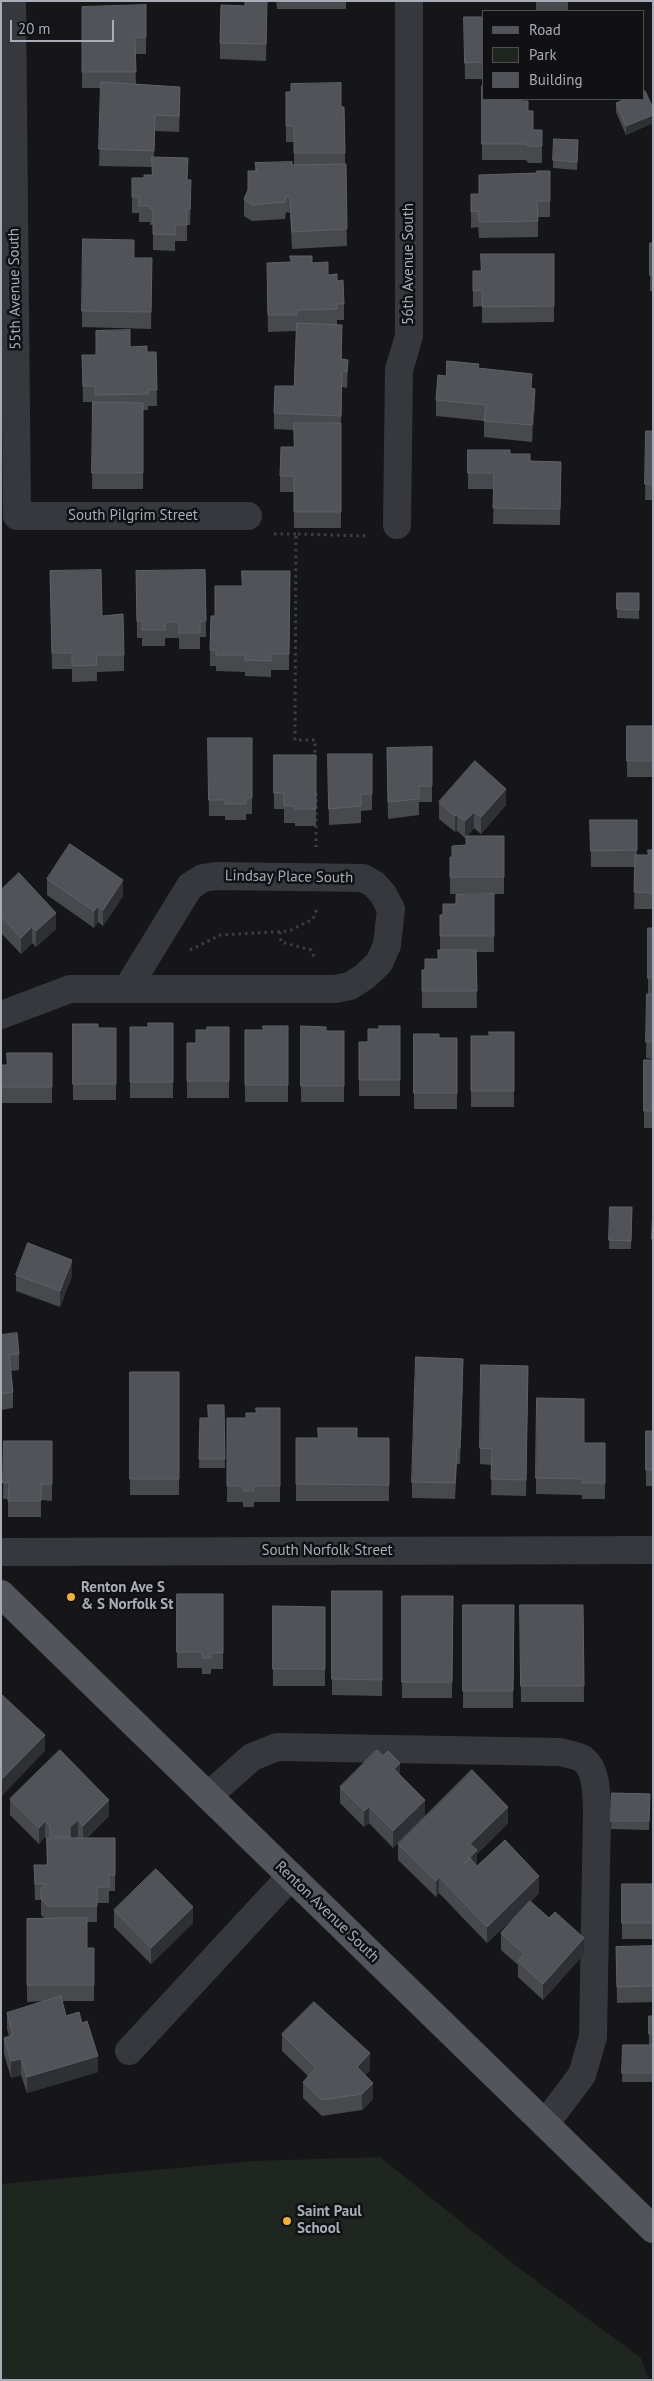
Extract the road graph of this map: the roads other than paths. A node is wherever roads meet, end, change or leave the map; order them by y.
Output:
1 (12, 1) edge
2 (409, 1) edge
3 (17, 516) joint
4 (248, 516) dead end
5 (397, 525) road end
6 (127, 989) junction
7 (1, 1015) edge
8 (653, 1550) edge
9 (1, 1552) edge
10 (1, 1594) edge
11 (208, 1796) junction
12 (291, 1876) junction
13 (129, 2050) dead end
14 (545, 2124) junction
15 (653, 2229) edge

1 - 3 street, 55th Avenue South
2 - 5 street, 56th Avenue South
3 - 4 street, South Pilgrim Street
6 - 6 street, Lindsay Place South
6 - 7 street, Lindsay Place South
8 - 9 street, South Norfolk Street
10 - 11 main road, Renton Avenue South
11 - 12 main road, Renton Avenue South
11 - 14 street
12 - 13 street
12 - 14 main road, Renton Avenue South
14 - 15 main road, Renton Avenue South

